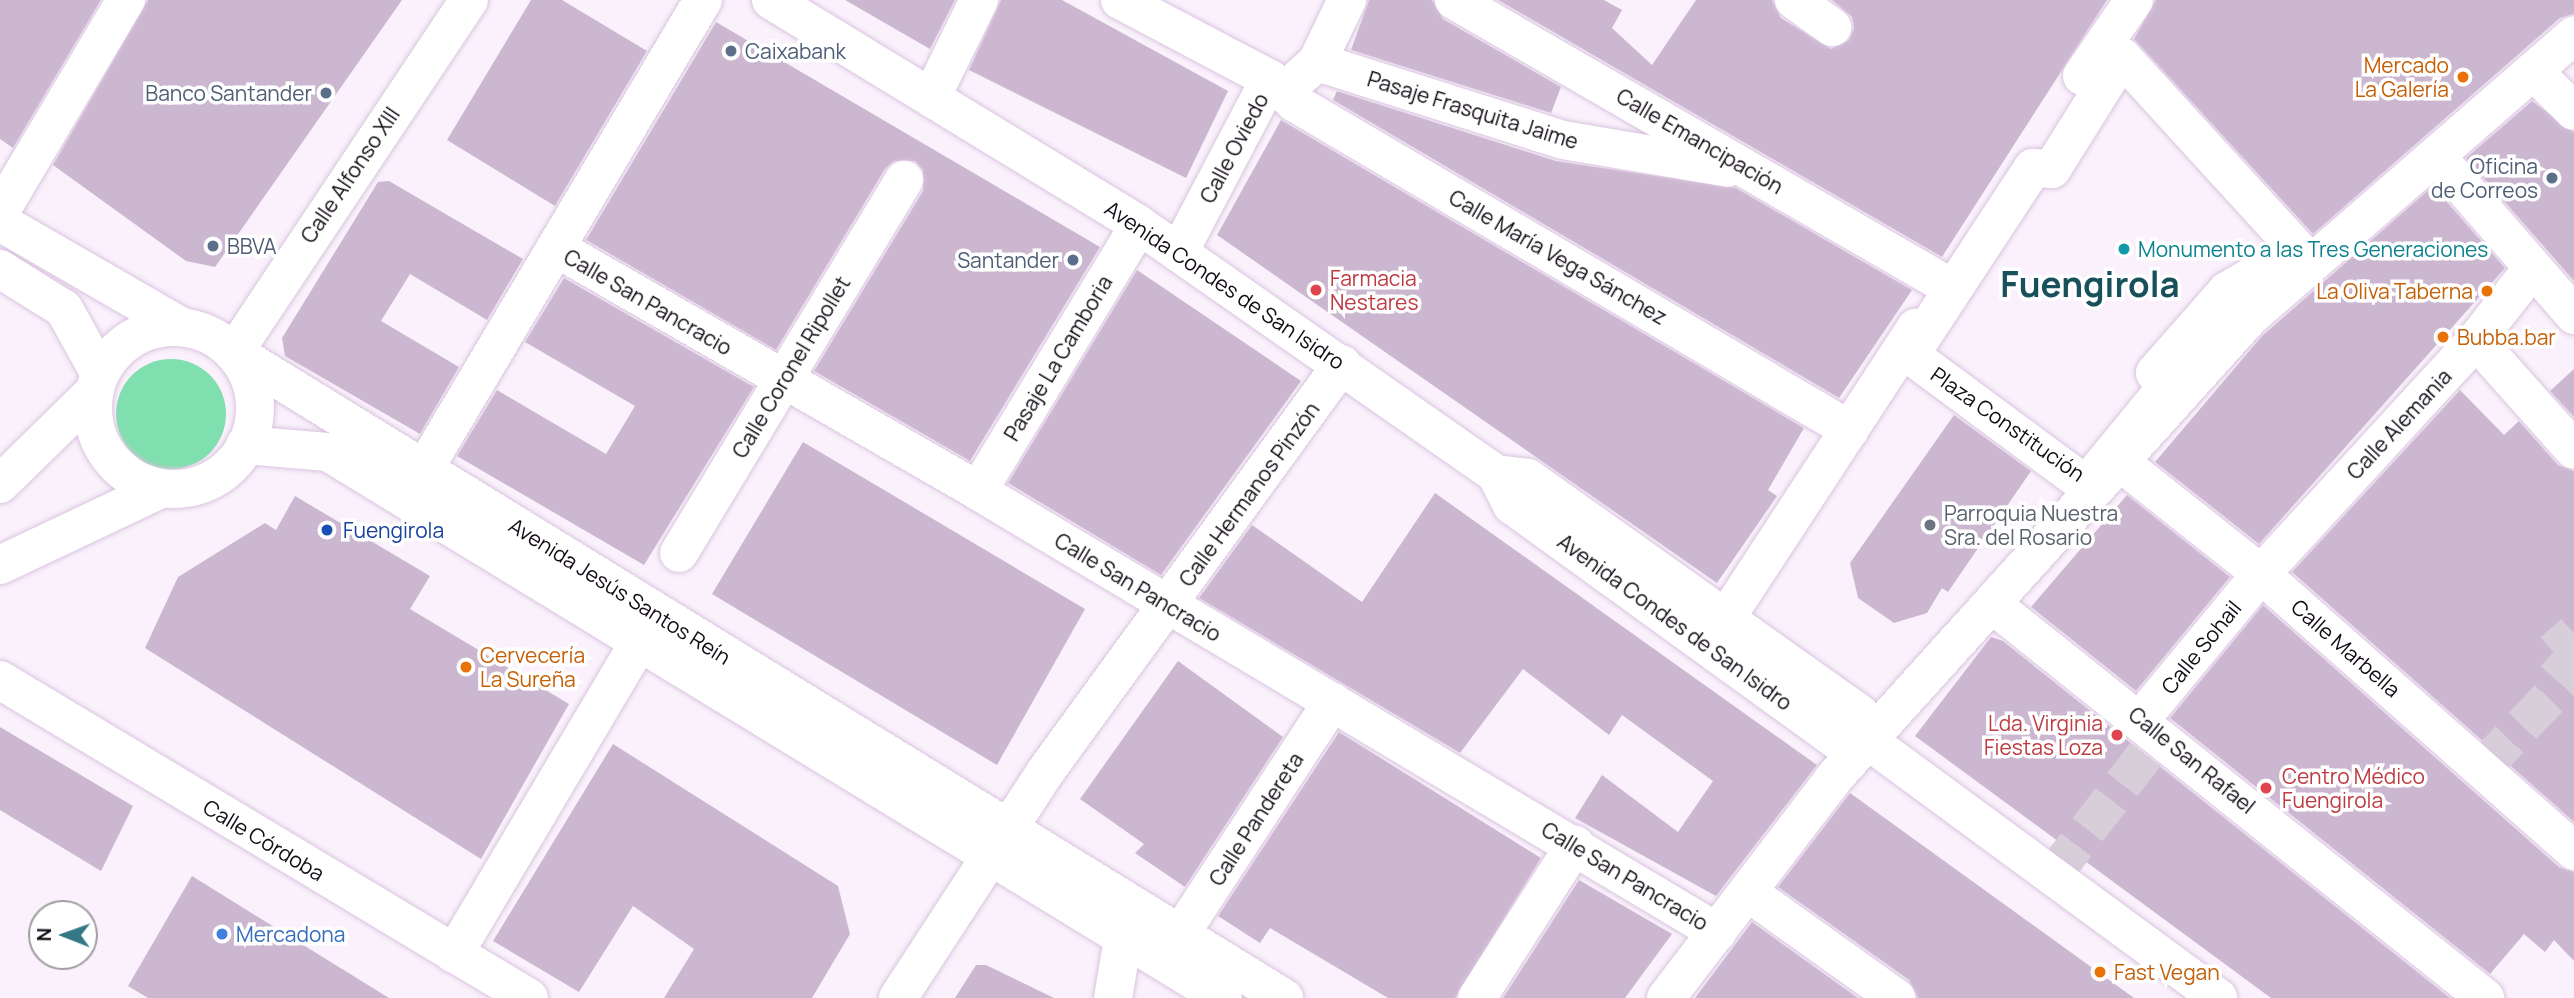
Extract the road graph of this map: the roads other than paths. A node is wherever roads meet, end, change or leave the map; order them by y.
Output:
1 (126, 0) edge
2 (469, 0) edge
3 (703, 0) edge
4 (772, 0) edge
5 (979, 0) edge
6 (1120, 0) edge
7 (1347, 0) edge
8 (1454, 0) edge
9 (1794, 0) edge
10 (2134, 0) edge
11 (1832, 27) dead end
12 (2574, 35) edge
13 (1317, 62) junction
14 (2533, 71) junction
15 (1270, 79) junction
16 (940, 101) junction
17 (2574, 111) edge
18 (2436, 156) junction
19 (1754, 172) junction
20 (904, 180) dead end
21 (0, 212) edge
22 (0, 222) edge
23 (1139, 225) junction
24 (556, 248) junction
25 (1179, 252) junction
26 (0, 269) edge
27 (2532, 269) junction
28 (1945, 284) junction
29 (2574, 315) edge
30 (182, 327) junction
31 (2476, 340) junction
32 (234, 352) junction
33 (1342, 364) junction
34 (783, 380) junction
35 (97, 383) junction
36 (1850, 429) junction
37 (245, 445) junction
38 (2574, 450) edge
39 (2116, 458) junction
40 (423, 471) junction
41 (1496, 474) junction
42 (0, 484) edge
43 (159, 490) junction
44 (978, 491) junction
45 (679, 553) dead end
46 (0, 565) edge
47 (2260, 574) junction
48 (1169, 605) junction
49 (1993, 605) junction
50 (1726, 618) junction
51 (639, 642) junction
52 (0, 680) edge
53 (1332, 702) junction
54 (2141, 719) junction
55 (1870, 742) junction
56 (998, 842) junction
57 (1575, 845) junction
58 (2574, 851) edge
59 (1749, 893) junction
60 (1717, 932) junction
61 (1179, 936) junction
62 (1123, 939) junction
63 (454, 954) junction
64 (529, 998) edge
65 (898, 998) edge
66 (1113, 998) edge
67 (1223, 998) edge
68 (1284, 998) edge
69 (1477, 998) edge
70 (1666, 998) edge
71 (1896, 998) edge
72 (2218, 998) edge
73 (2485, 998) edge

1 - 21 street
2 - 32 street, Calle Alfonso XIII
3 - 24 street
4 - 16 street, Avenida Condes de San Isidro
5 - 16 street
6 - 15 street, Calle María Vega Sánchez
7 - 13 street
8 - 19 street, Calle Emancipación
9 - 11 street
10 - 28 street
12 - 14 street
13 - 15 street, Calle Oviedo
13 - 19 street, Pasaje Frasquita Jaime
14 - 17 street
14 - 18 street
15 - 25 street, Calle Oviedo
15 - 36 street, Calle María Vega Sánchez
16 - 23 street, Avenida Condes de San Isidro
18 - 27 street
18 - 39 street
19 - 28 street, Calle Emancipación
20 - 34 street, Calle Coronel Ripollet
22 - 30 street
23 - 25 street, Avenida Condes de San Isidro
23 - 44 street, Pasaje La Camboria
24 - 34 street, Calle San Pancracio
24 - 40 street
25 - 33 street, Avenida Condes de San Isidro
26 - 35 street
27 - 29 street
27 - 31 street, Calle Alemania
28 - 36 street
30 - 32 street
30 - 35 street
31 - 38 street
31 - 47 street, Calle Alemania
32 - 37 street
32 - 40 street, Avenida Jesús Santos Reín
33 - 41 street, Avenida Condes de San Isidro
33 - 48 street, Calle Hermanos Pinzón
34 - 44 street, Calle San Pancracio
34 - 45 street, Calle Coronel Ripollet
35 - 42 street
35 - 43 street
36 - 50 street
37 - 43 street
37 - 51 street, Avenida Jesús Santos Reín
39 - 39 street, Plaza Constitución
39 - 47 street, Calle Marbella
39 - 49 street
40 - 56 street, Avenida Jesús Santos Reín
41 - 50 street, Avenida Condes de San Isidro
41 - 55 street, Avenida Condes de San Isidro
43 - 46 street
44 - 48 street, Calle San Pancracio
47 - 54 street, Calle Sohail
47 - 58 street, Calle Marbella
48 - 53 street, Calle San Pancracio
48 - 56 street, Calle Hermanos Pinzón
49 - 54 street, Calle San Rafael
49 - 55 street
50 - 55 street, Avenida Condes de San Isidro
51 - 56 street, Avenida Jesús Santos Reín
51 - 63 street
52 - 63 street, Calle Córdoba
53 - 57 street, Calle San Pancracio
53 - 61 street, Calle Pandereta
54 - 73 street, Calle San Rafael
55 - 59 street
55 - 72 street, Avenida Condes de San Isidro
56 - 61 street
56 - 62 street
56 - 65 street, Calle Hermanos Pinzón
57 - 60 street, Calle San Pancracio
57 - 69 street
59 - 60 street
59 - 71 street
60 - 70 street
61 - 68 street
62 - 66 street
62 - 67 street
63 - 64 street, Calle Córdoba

